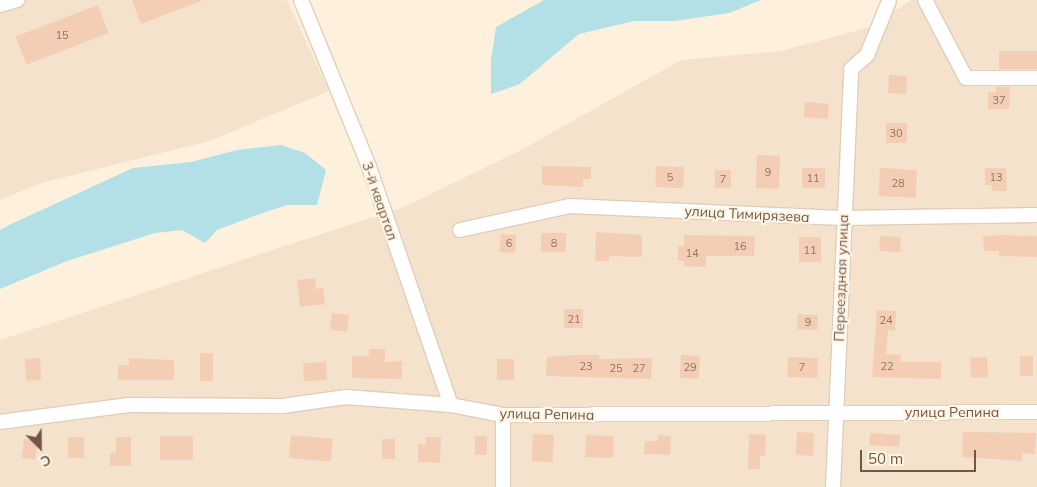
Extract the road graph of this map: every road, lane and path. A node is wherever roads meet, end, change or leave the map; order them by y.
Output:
1 (17, 0) edge
2 (301, 0) edge
3 (925, 0) edge
4 (889, 1) dead end
5 (0, 5) edge
6 (1037, 78) edge
7 (1037, 215) edge
8 (843, 218) junction
9 (460, 230) dead end
10 (450, 405) junction
11 (1037, 412) edge
12 (835, 413) junction
13 (503, 416) junction
14 (0, 422) edge
15 (503, 487) edge
16 (833, 487) edge

1 - 5 street
2 - 10 street, 3-й квартал
3 - 6 street
4 - 8 street, Переездная улица
7 - 8 street, улица Тимирязева
8 - 9 street, улица Тимирязева
8 - 12 street, Переездная улица
10 - 13 street, улица Репина
10 - 14 street, улица Репина
11 - 12 street, улица Репина
12 - 13 street, улица Репина
12 - 16 street, Переездная улица
13 - 15 street

